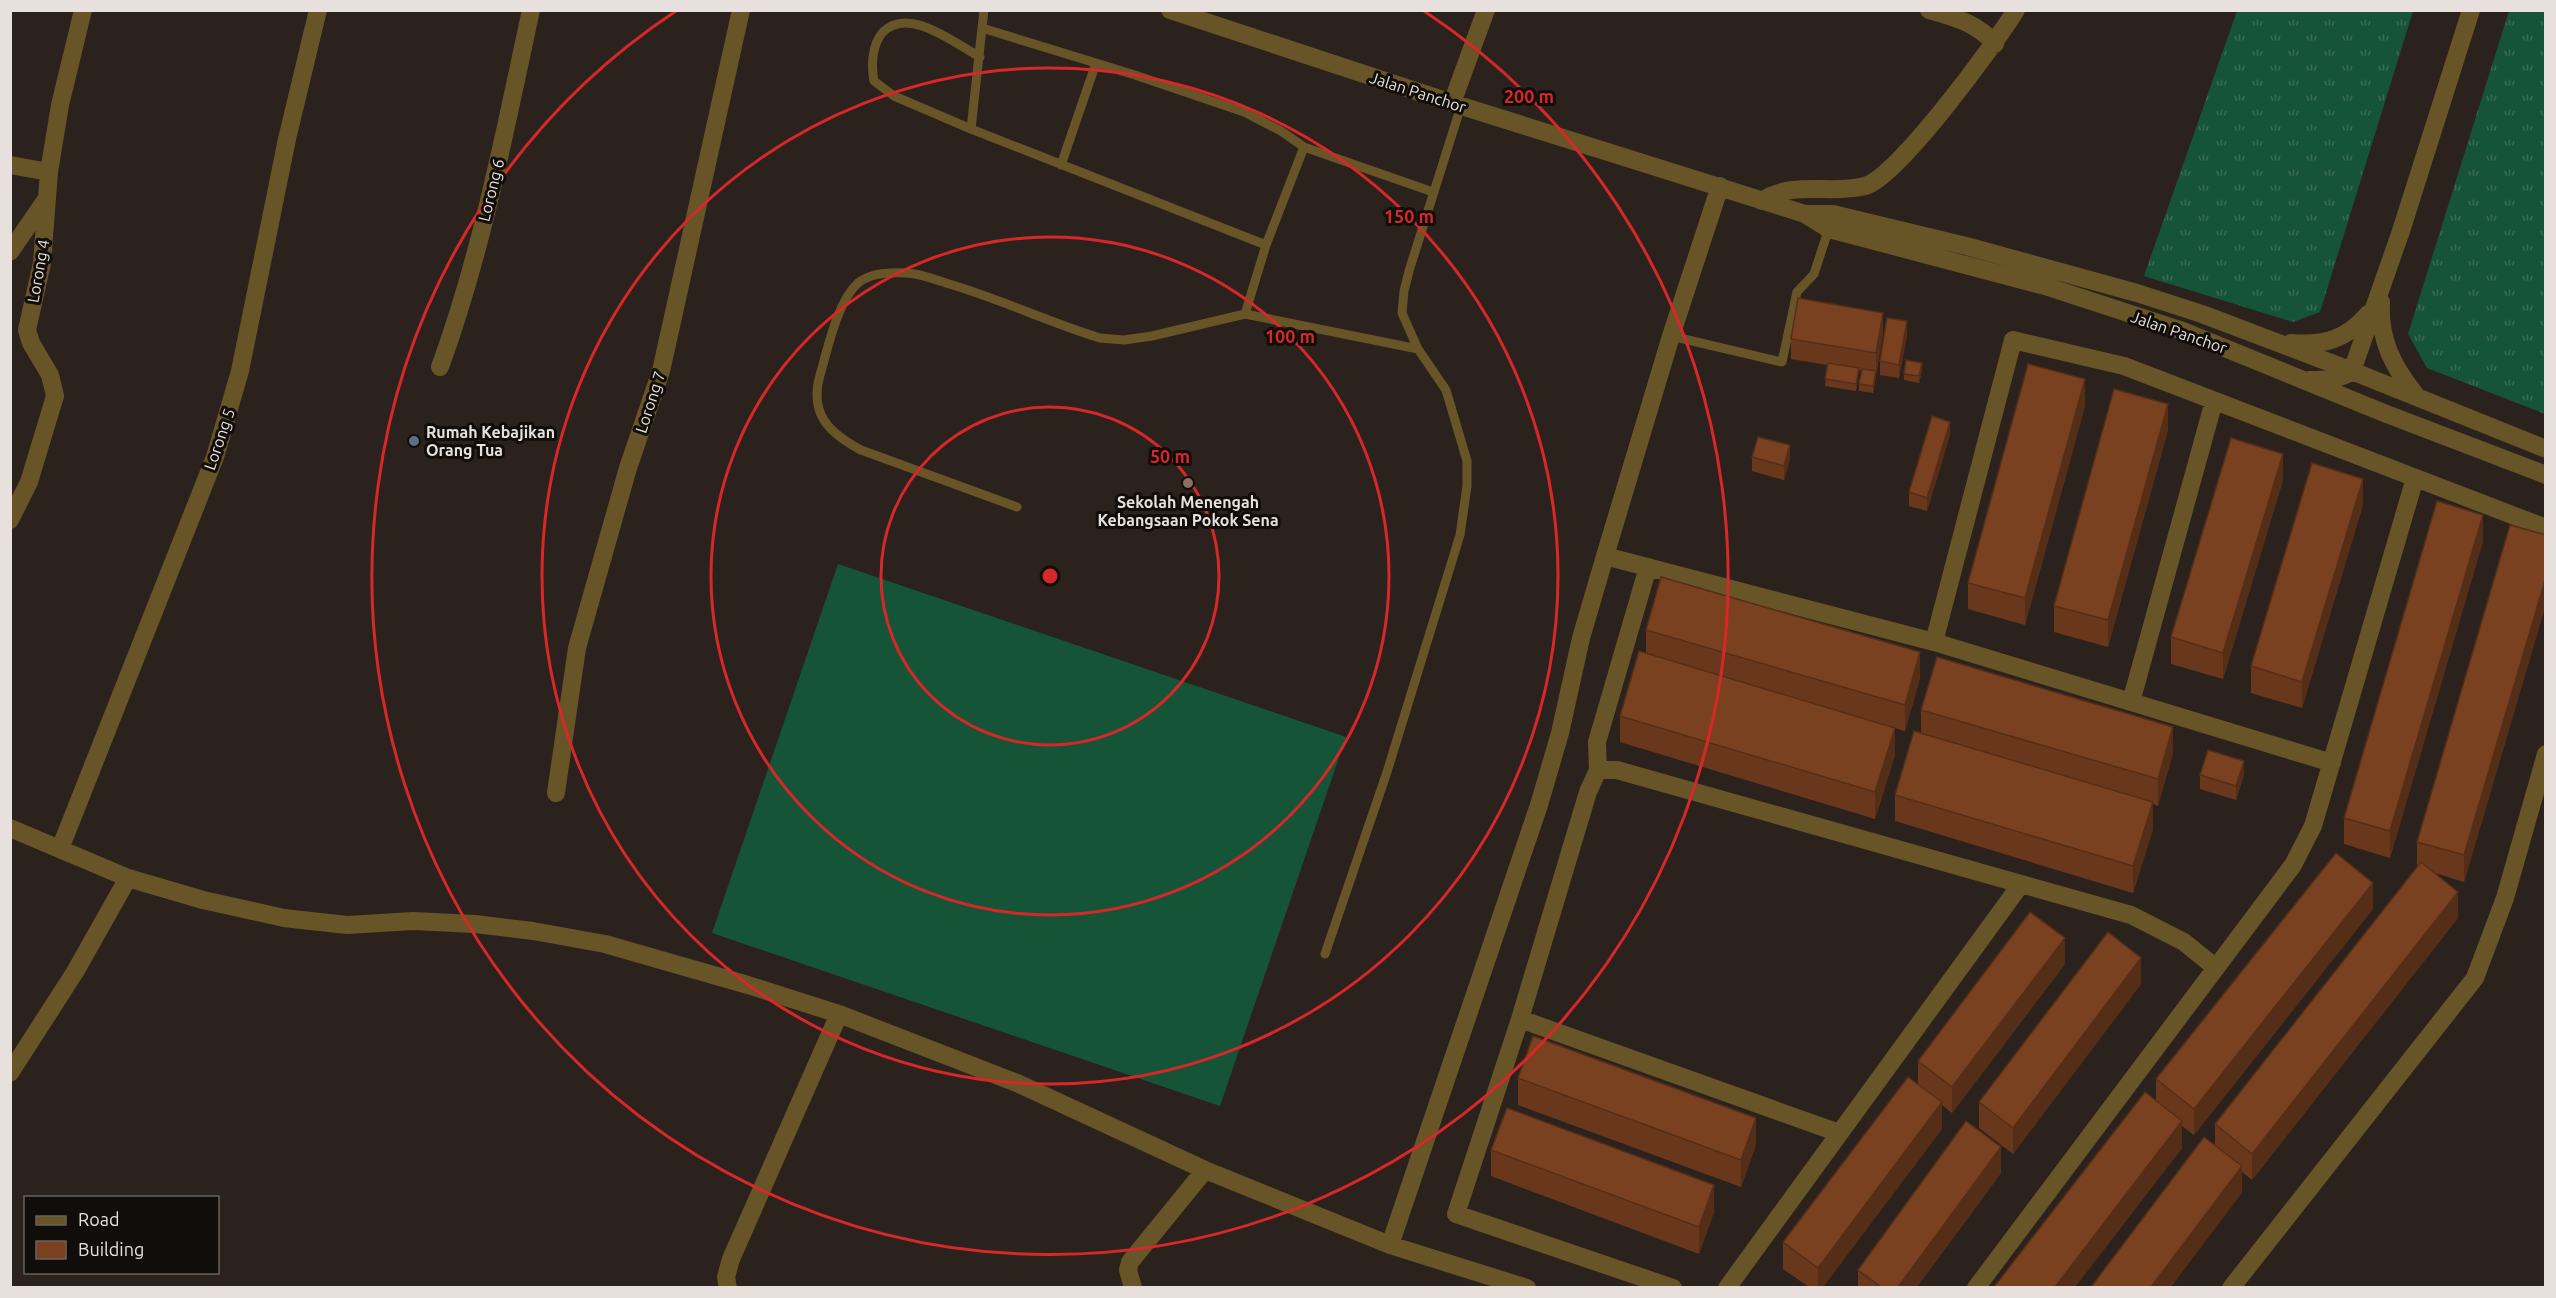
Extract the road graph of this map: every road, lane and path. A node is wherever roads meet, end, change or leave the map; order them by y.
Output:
1 (83, 10) edge
2 (318, 10) edge
3 (531, 10) edge
4 (741, 10) edge
5 (984, 10) edge
6 (1170, 10) edge
7 (1486, 10) edge
8 (1929, 10) edge
9 (2016, 10) edge
10 (2471, 10) edge
11 (1952, 13) edge
12 (982, 28) junction
13 (1995, 44) junction
14 (980, 57) junction
15 (1096, 63) junction
16 (1457, 105) junction
17 (971, 129) junction
18 (1304, 147) junction
19 (10, 165) edge
20 (1061, 165) junction
21 (49, 172) junction
22 (1720, 186) junction
23 (1433, 192) junction
24 (48, 196) junction
25 (1762, 201) junction
26 (1831, 222) junction
27 (1266, 245) junction
28 (10, 252) edge
29 (2382, 282) junction
30 (2374, 307) junction
31 (1245, 314) junction
32 (1671, 336) junction
33 (2275, 342) junction
34 (1418, 349) junction
35 (440, 367) dead end
36 (2352, 371) junction
37 (2304, 381) junction
38 (2418, 396) junction
39 (2214, 401) junction
40 (2384, 413) junction
41 (2546, 449) edge
42 (2546, 475) edge
43 (2415, 478) junction
44 (1017, 507) dead end
45 (10, 520) edge
46 (2546, 528) edge
47 (1605, 556) junction
48 (1648, 567) junction
49 (1934, 642) junction
50 (2131, 702) junction
51 (2546, 754) edge
52 (2332, 764) junction
53 (1598, 770) junction
54 (556, 793) dead end
55 (10, 828) edge
56 (60, 849) junction
57 (128, 878) junction
58 (2020, 884) junction
59 (1325, 954) dead end
60 (2216, 968) junction
61 (839, 1014) junction
62 (1520, 1019) junction
63 (10, 1073) edge
64 (1839, 1133) junction
65 (1205, 1170) junction
66 (1390, 1245) junction
67 (728, 1287) edge
68 (1133, 1287) edge
69 (1527, 1287) edge
70 (1673, 1287) edge
71 (1727, 1287) edge
72 (1976, 1287) edge
73 (2231, 1287) edge

1 - 21 street, Lorong 4
2 - 56 street, Lorong 5
3 - 35 street, Lorong 6
4 - 54 street, Lorong 7
5 - 12 lane
6 - 16 street, Jalan Panchor
7 - 16 street
8 - 11 street
9 - 13 street
10 - 29 street
11 - 13 street
12 - 14 lane
12 - 15 lane
13 - 25 street
14 - 17 lane
14 - 17 lane
15 - 18 lane
15 - 20 lane
16 - 22 street, Jalan Panchor
16 - 23 lane
17 - 20 lane
18 - 23 lane
18 - 27 lane
19 - 21 street
20 - 27 lane
21 - 24 street, Lorong 4
22 - 25 street, Jalan Panchor
22 - 32 street
23 - 34 lane
24 - 28 street
24 - 45 street, Lorong 4
25 - 26 street, Jalan Panchor
26 - 32 lane
26 - 33 street, Jalan Panchor
26 - 37 street, Jalan Panchor
27 - 31 lane
29 - 30 street
29 - 38 street
30 - 33 street
30 - 36 street
31 - 34 lane
31 - 44 lane
32 - 47 street
33 - 36 street, Jalan Panchor
34 - 59 lane
36 - 37 street
36 - 38 street, Jalan Panchor
36 - 40 street
37 - 40 street, Jalan Panchor
38 - 41 street, Jalan Panchor
39 - 43 street
39 - 49 street
39 - 50 street
40 - 42 street, Jalan Panchor
43 - 46 street
43 - 52 street
47 - 48 street
47 - 66 street
48 - 49 street
48 - 53 street
49 - 50 street
50 - 52 street
51 - 73 street
52 - 60 street
53 - 58 street
53 - 62 street
55 - 56 street
56 - 57 street
57 - 61 street
57 - 63 street
58 - 60 street
58 - 64 street
60 - 72 street
61 - 65 street
61 - 67 street
62 - 64 street
62 - 70 street
64 - 71 street
65 - 66 street
65 - 68 street
66 - 69 street

